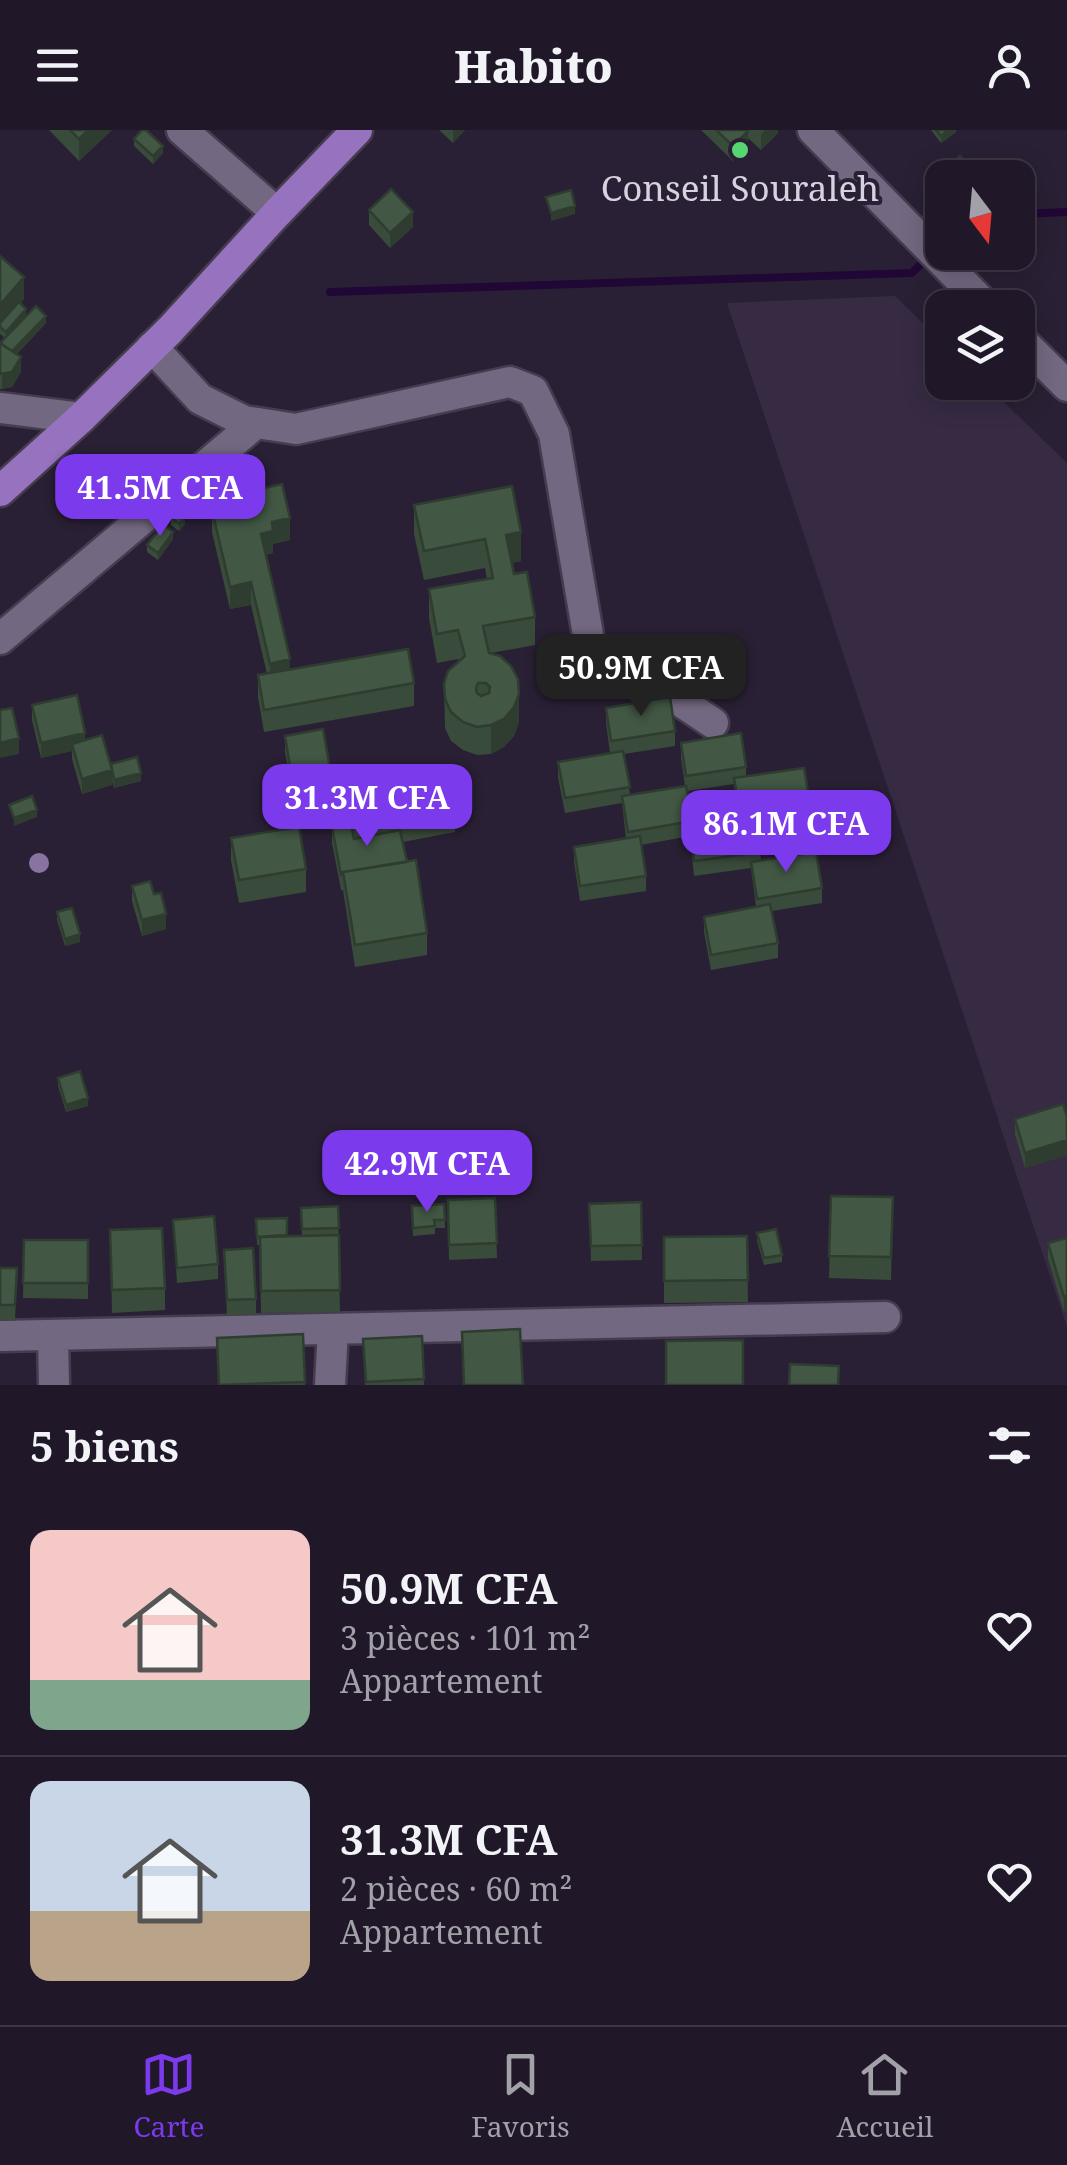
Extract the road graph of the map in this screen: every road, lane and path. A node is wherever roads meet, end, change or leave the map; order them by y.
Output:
1 (182, 130) edge
2 (357, 130) edge
3 (813, 130) edge
4 (277, 213) junction
5 (970, 290) edge
6 (152, 347) junction
7 (1035, 354) edge
8 (1067, 386) edge
9 (0, 408) edge
10 (81, 418) junction
11 (256, 423) junction
12 (0, 491) edge
13 (0, 640) edge
14 (713, 723) dead end
15 (885, 1317) dead end
16 (334, 1329) junction
17 (53, 1335) junction
18 (0, 1336) edge
19 (54, 1385) edge
20 (330, 1385) edge

1 - 4 street
2 - 4 main road
3 - 5 street
4 - 6 main road
6 - 10 main road
6 - 11 street
7 - 8 street
9 - 10 street
10 - 12 main road
11 - 13 street
11 - 14 street
15 - 16 street
16 - 17 street
16 - 20 street
17 - 18 street
17 - 19 street

